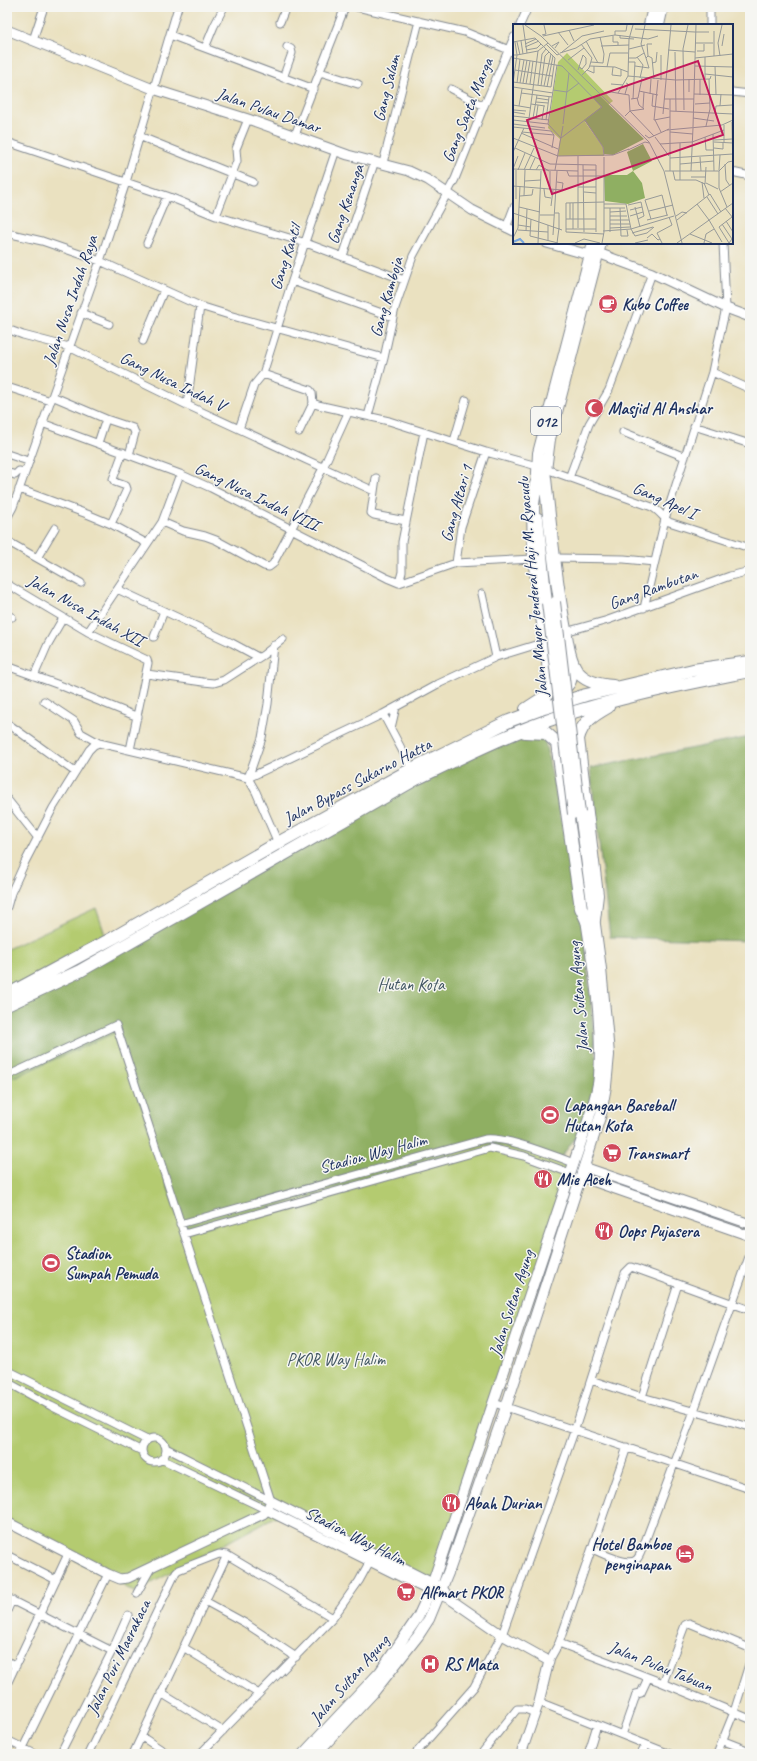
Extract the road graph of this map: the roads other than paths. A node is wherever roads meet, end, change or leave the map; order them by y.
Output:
1 (44, 7) edge
2 (178, 7) edge
3 (224, 7) edge
4 (286, 7) edge
5 (345, 7) edge
6 (357, 7) edge
7 (528, 7) edge
8 (653, 7) edge
9 (663, 7) edge
10 (710, 7) edge
11 (419, 21) junction
12 (280, 22) dead end
13 (520, 24) edge
14 (649, 24) edge
15 (659, 24) edge
16 (710, 24) edge
17 (7, 30) edge
18 (170, 34) junction
19 (33, 40) junction
20 (287, 47) dead end
21 (205, 48) junction
22 (511, 50) edge
23 (320, 72) junction
24 (283, 78) junction
25 (358, 84) dead end
26 (153, 88) junction
27 (451, 89) dead end
28 (314, 90) junction
29 (733, 92) edge
30 (750, 94) edge
31 (484, 106) junction
32 (248, 119) junction
33 (140, 136) junction
34 (295, 136) junction
35 (7, 142) edge
36 (336, 150) junction
37 (379, 162) junction
38 (733, 172) edge
39 (232, 174) junction
40 (750, 176) edge
41 (126, 182) junction
42 (253, 182) dead end
43 (448, 194) junction
44 (167, 196) junction
45 (513, 212) edge
46 (216, 216) junction
47 (510, 229) edge
48 (7, 234) edge
49 (306, 242) junction
50 (147, 243) dead end
51 (550, 244) edge
52 (592, 244) edge
53 (600, 244) edge
54 (723, 244) edge
55 (594, 254) junction
56 (343, 256) junction
57 (100, 261) junction
58 (652, 273) junction
59 (404, 280) junction
60 (292, 281) junction
61 (164, 290) junction
62 (200, 306) junction
63 (726, 308) junction
64 (82, 313) junction
65 (393, 317) junction
66 (750, 317) edge
67 (109, 324) dead end
68 (278, 328) junction
69 (7, 329) edge
70 (143, 341) dead end
71 (69, 347) junction
72 (384, 358) junction
73 (712, 372) junction
74 (263, 374) junction
75 (7, 387) edge
76 (750, 389) edge
77 (51, 399) junction
78 (466, 400) dead end
79 (313, 402) junction
80 (187, 405) junction
81 (348, 413) junction
82 (368, 416) junction
83 (106, 419) junction
84 (42, 423) junction
85 (694, 426) junction
86 (239, 429) junction
87 (299, 432) dead end
88 (424, 432) junction
89 (623, 432) dead end
90 (454, 442) junction
91 (98, 443) junction
92 (750, 444) edge
93 (486, 452) junction
94 (7, 454) edge
95 (126, 454) junction
96 (685, 456) junction
97 (28, 461) junction
98 (323, 468) junction
99 (7, 472) edge
100 (24, 472) junction
101 (180, 474) junction
102 (541, 474) junction
103 (376, 478) dead end
104 (569, 478) junction
105 (19, 489) junction
106 (374, 491) junction
107 (7, 518) edge
108 (665, 519) junction
109 (406, 521) junction
110 (162, 522) junction
111 (111, 524) junction
112 (55, 528) dead end
113 (291, 528) junction
114 (7, 541) edge
115 (146, 543) junction
116 (750, 548) edge
117 (37, 558) junction
118 (554, 558) junction
119 (534, 559) junction
120 (654, 562) junction
121 (456, 563) junction
122 (750, 571) edge
123 (81, 583) dead end
124 (399, 583) junction
125 (7, 584) edge
126 (117, 589) junction
127 (482, 594) dead end
128 (644, 608) junction
129 (164, 612) junction
130 (63, 618) junction
131 (88, 632) junction
132 (565, 632) junction
133 (154, 637) dead end
134 (283, 639) dead end
135 (545, 642) junction
136 (274, 645) junction
137 (568, 648) junction
138 (258, 657) junction
139 (496, 657) junction
140 (750, 662) edge
141 (7, 666) edge
142 (750, 671) edge
143 (147, 674) junction
144 (34, 676) junction
145 (550, 680) junction
146 (626, 686) junction
147 (619, 700) junction
148 (44, 701) dead end
149 (396, 707) junction
150 (383, 714) junction
151 (138, 717) junction
152 (509, 721) junction
153 (7, 723) edge
154 (391, 728) junction
155 (518, 732) junction
156 (578, 739) junction
157 (99, 743) junction
158 (557, 743) junction
159 (130, 750) junction
160 (412, 769) junction
161 (75, 772) junction
162 (248, 778) junction
163 (7, 801) edge
164 (576, 813) joint
165 (312, 831) junction
166 (38, 838) junction
167 (278, 843) junction
168 (7, 907) edge
169 (590, 920) junction
170 (7, 995) edge
171 (7, 1005) edge
172 (7, 1076) edge
173 (574, 1163) junction
174 (584, 1167) junction
175 (570, 1173) junction
176 (581, 1177) junction
177 (180, 1224) junction
178 (750, 1224) edge
179 (184, 1234) junction
180 (750, 1236) edge
181 (750, 1254) edge
182 (678, 1284) junction
183 (733, 1305) junction
184 (750, 1310) edge
185 (7, 1370) edge
186 (591, 1380) junction
187 (7, 1382) edge
188 (34, 1383) junction
189 (28, 1394) junction
190 (642, 1397) junction
191 (494, 1403) junction
192 (506, 1407) junction
193 (694, 1411) junction
194 (749, 1425) edge
195 (575, 1429) junction
196 (147, 1440) junction
197 (627, 1447) junction
198 (166, 1448) junction
199 (142, 1451) junction
200 (162, 1460) junction
201 (674, 1464) junction
202 (750, 1489) edge
203 (269, 1506) junction
204 (7, 1522) edge
205 (592, 1549) junction
206 (68, 1554) junction
207 (7, 1555) edge
208 (227, 1555) junction
209 (370, 1561) junction
210 (151, 1568) junction
211 (108, 1574) junction
212 (56, 1580) junction
213 (436, 1590) junction
214 (137, 1593) dead end
215 (10, 1599) edge
216 (205, 1601) junction
217 (7, 1611) edge
218 (128, 1615) dead end
219 (40, 1616) junction
220 (333, 1618) junction
221 (79, 1635) junction
222 (502, 1635) junction
223 (559, 1643) junction
224 (183, 1647) junction
225 (750, 1650) edge
226 (112, 1651) junction
227 (296, 1657) junction
228 (7, 1661) edge
229 (550, 1661) junction
230 (750, 1661) edge
231 (16, 1666) junction
232 (648, 1678) junction
233 (663, 1683) junction
234 (7, 1684) edge
235 (161, 1693) junction
236 (259, 1694) junction
237 (539, 1702) junction
238 (734, 1712) junction
239 (535, 1713) junction
240 (750, 1719) edge
241 (597, 1725) junction
242 (223, 1731) junction
243 (622, 1735) junction
244 (142, 1737) junction
245 (7, 1740) edge
246 (724, 1741) junction
247 (646, 1745) junction
248 (22, 1751) edge
249 (35, 1754) edge
250 (60, 1754) edge
251 (88, 1754) edge
252 (133, 1754) edge
253 (168, 1754) edge
254 (200, 1754) edge
255 (303, 1754) edge
256 (316, 1754) edge
257 (415, 1754) edge
258 (481, 1754) edge
259 (521, 1754) edge
260 (588, 1754) edge
261 (641, 1754) edge
262 (670, 1754) edge
263 (717, 1754) edge
264 (748, 1754) edge

1 - 19 street
2 - 18 street, Jalan Nusa Indah Raya
3 - 21 street
4 - 12 street
5 - 23 street
6 - 11 street
7 - 13 street
8 - 14 main road
9 - 15 main road
10 - 16 street
11 - 22 street
11 - 37 street, Gang Salam
17 - 19 street, Jalan Pulau Damar
18 - 21 street
18 - 26 street, Jalan Nusa Indah Raya
19 - 26 street, Jalan Pulau Damar
20 - 24 street
21 - 24 street
22 - 31 street, Gang Sapta Marga
23 - 25 street
23 - 28 street
24 - 28 street
26 - 32 street, Jalan Pulau Damar
26 - 33 street, Jalan Nusa Indah Raya
27 - 31 street
28 - 34 street
29 - 30 street
31 - 43 street, Gang Sapta Marga
32 - 34 street, Jalan Pulau Damar
32 - 39 street
33 - 39 street
33 - 41 street, Jalan Nusa Indah Raya
34 - 36 street, Jalan Pulau Damar
35 - 41 street
36 - 37 street, Jalan Pulau Damar
36 - 49 street, Gang Kantil
37 - 43 street, Jalan Pulau Damar
37 - 56 street, Gang Kenanga
38 - 40 street
39 - 42 street
39 - 46 street
41 - 44 street
41 - 57 street, Jalan Nusa Indah Raya
43 - 47 street, Jalan Pulau Damar
43 - 59 street, Gang Kamboja
44 - 46 street
44 - 50 street
45 - 47 street
46 - 49 street
48 - 57 street
49 - 56 street
49 - 60 street, Gang Kantil
51 - 55 street
52 - 55 main road, Jalan Mayor Jenderal Haji M. Ryacudu / 012
53 - 55 main road, Jalan Mayor Jenderal Haji M. Ryacudu / 012
54 - 63 street
55 - 58 street
55 - 102 main road, Jalan Mayor Jenderal Haji M. Ryacudu / 012
56 - 59 street
57 - 61 street
57 - 64 street, Jalan Nusa Indah Raya
58 - 63 street
58 - 104 street
59 - 65 street, Gang Kamboja
60 - 65 street
60 - 68 street, Gang Kantil
61 - 62 street
61 - 70 street
62 - 68 street
62 - 80 street
63 - 66 street
63 - 73 street
64 - 67 street
64 - 71 street, Jalan Nusa Indah Raya
65 - 72 street, Gang Kamboja
68 - 72 street
68 - 74 street, Gang Kantil
69 - 71 street, Gang Nusa Indah V
71 - 77 street, Jalan Nusa Indah Raya
71 - 80 street, Gang Nusa Indah V
72 - 82 street, Gang Kamboja
73 - 76 street
73 - 85 street
74 - 79 street
74 - 86 street, Gang Kantil
75 - 77 street
77 - 83 street
77 - 84 street, Jalan Nusa Indah Raya
78 - 90 street
79 - 81 street, Gang Apel I
79 - 87 street
80 - 86 street, Gang Nusa Indah V
81 - 82 street, Gang Apel I
81 - 98 street
82 - 88 street, Gang Apel I
83 - 91 street
83 - 95 street
84 - 91 street, Gang Nusa Indah VIII
84 - 97 street, Jalan Nusa Indah Raya
85 - 92 street
85 - 96 street
86 - 98 street, Gang Nusa Indah V
88 - 90 street, Gang Apel I
88 - 109 street
89 - 96 street
90 - 93 street, Gang Apel I
91 - 95 street, Gang Nusa Indah VIII
93 - 102 street, Gang Apel I
93 - 121 street, Gang Altari 1
94 - 97 street
95 - 101 street, Gang Nusa Indah VIII
95 - 111 street
96 - 108 street
97 - 100 street, Jalan Nusa Indah Raya
98 - 106 street, Gang Nusa Indah V
98 - 113 street
99 - 100 street
100 - 105 street, Jalan Nusa Indah Raya
101 - 110 street
101 - 113 street, Gang Nusa Indah VIII
102 - 104 street, Gang Apel I
102 - 118 highway
102 - 119 highway
102 - 164 main road, Jalan Mayor Jenderal Haji M. Ryacudu / 012, bridge
103 - 106 street
104 - 108 street, Gang Apel I
105 - 107 street, Jalan Nusa Indah Raya
105 - 111 street
106 - 109 street
108 - 116 street, Gang Apel I
108 - 120 street
109 - 124 street
110 - 113 street
110 - 115 street
111 - 115 street
112 - 117 street
113 - 124 street, Gang Nusa Indah VIII
114 - 117 street
115 - 126 street
117 - 123 street
118 - 120 street
118 - 132 highway
119 - 121 street
119 - 135 highway
120 - 128 street
121 - 124 street
122 - 128 street, Gang Rambutan
125 - 130 street, Jalan Nusa Indah XII
126 - 129 street
126 - 131 street
127 - 139 street
128 - 132 street, Gang Rambutan
129 - 133 street
129 - 138 street
130 - 131 street, Jalan Nusa Indah XII
130 - 144 street
131 - 143 street, Jalan Nusa Indah XII
132 - 137 highway
134 - 136 street
135 - 139 street
135 - 145 highway
136 - 138 street
136 - 162 street
137 - 145 highway
137 - 146 highway
138 - 143 street
139 - 149 street
140 - 146 highway, Jalan Bypass Sukarno Hatta
141 - 144 street
142 - 147 highway, Jalan Bypass Sukarno Hatta
143 - 151 street
144 - 151 street
145 - 152 highway
146 - 152 highway, Jalan Bypass Sukarno Hatta
147 - 155 highway, Jalan Bypass Sukarno Hatta
147 - 156 highway
148 - 157 street
149 - 150 street
149 - 154 street
150 - 154 street
150 - 162 street
151 - 159 street
152 - 160 highway, Jalan Bypass Sukarno Hatta
153 - 161 street
154 - 160 street
155 - 158 highway
155 - 165 highway, Jalan Bypass Sukarno Hatta
156 - 158 highway
156 - 169 highway
157 - 159 street
157 - 161 street
158 - 169 highway
159 - 162 street
160 - 165 highway, Jalan Bypass Sukarno Hatta
161 - 166 street
162 - 167 street
163 - 166 street
164 - 169 main road, Jalan Sultan Agung
165 - 167 highway, Jalan Bypass Sukarno Hatta
165 - 171 highway, Jalan Bypass Sukarno Hatta
166 - 168 street
167 - 170 highway, Jalan Bypass Sukarno Hatta
169 - 173 main road, Jalan Sultan Agung
169 - 174 main road, Jalan Sultan Agung
172 - 177 street
173 - 175 main road, Jalan Sultan Agung
173 - 177 street, Stadion Way Halim
174 - 176 main road, Jalan Sultan Agung
174 - 178 street
175 - 179 street, Stadion Way Halim
175 - 191 main road, Jalan Sultan Agung
176 - 180 street
176 - 192 main road, Jalan Sultan Agung
177 - 179 street
179 - 203 street
181 - 183 street
182 - 183 street
182 - 186 street
182 - 190 street
183 - 184 street
183 - 193 street
185 - 188 street
186 - 190 street
186 - 195 street
187 - 189 street
188 - 189 street
188 - 196 street
189 - 199 street
190 - 193 street
191 - 192 street
191 - 213 main road, Jalan Sultan Agung
192 - 195 street
192 - 213 main road, Jalan Sultan Agung
193 - 194 street
193 - 201 street
195 - 197 street
195 - 222 street
196 - 198 street
196 - 199 street
197 - 201 street
197 - 205 street
198 - 200 street
198 - 203 street, Stadion Way Halim
199 - 200 street
200 - 203 street, Stadion Way Halim
201 - 202 street
201 - 205 street
203 - 209 street, Stadion Way Halim
203 - 210 street
203 - 213 street, Stadion Way Halim
204 - 206 street
205 - 223 street
206 - 211 street
206 - 212 street
207 - 212 street
208 - 216 street
208 - 220 street
208 - 251 street, Jalan Puri Maerakaca
209 - 213 street, Stadion Way Halim
209 - 220 street
210 - 211 street
210 - 214 street
211 - 221 street
212 - 219 street
213 - 222 street
213 - 255 main road, Jalan Sultan Agung
213 - 256 main road, Jalan Sultan Agung
215 - 217 street
215 - 219 street
216 - 224 street
216 - 227 street
218 - 226 street
219 - 221 street
219 - 231 street
220 - 227 street
221 - 226 street
221 - 248 street
222 - 229 street
222 - 257 street
223 - 229 street
223 - 232 street, Jalan Pulau Tabuan
224 - 235 street
224 - 236 street
225 - 233 street
226 - 250 street
227 - 236 street
228 - 231 street
229 - 237 street
230 - 238 street
231 - 234 street
232 - 233 street, Jalan Pulau Tabuan
232 - 243 street
233 - 238 street, Jalan Pulau Tabuan
235 - 242 street
235 - 244 street
236 - 242 street
237 - 239 street
237 - 241 street
238 - 240 street, Jalan Pulau Tabuan
238 - 246 street
239 - 258 street
239 - 259 street
241 - 243 street
241 - 260 street
242 - 254 street
243 - 247 street
244 - 252 street
244 - 253 street
245 - 248 street
246 - 263 street
246 - 264 street
247 - 261 street
247 - 262 street
248 - 249 street

